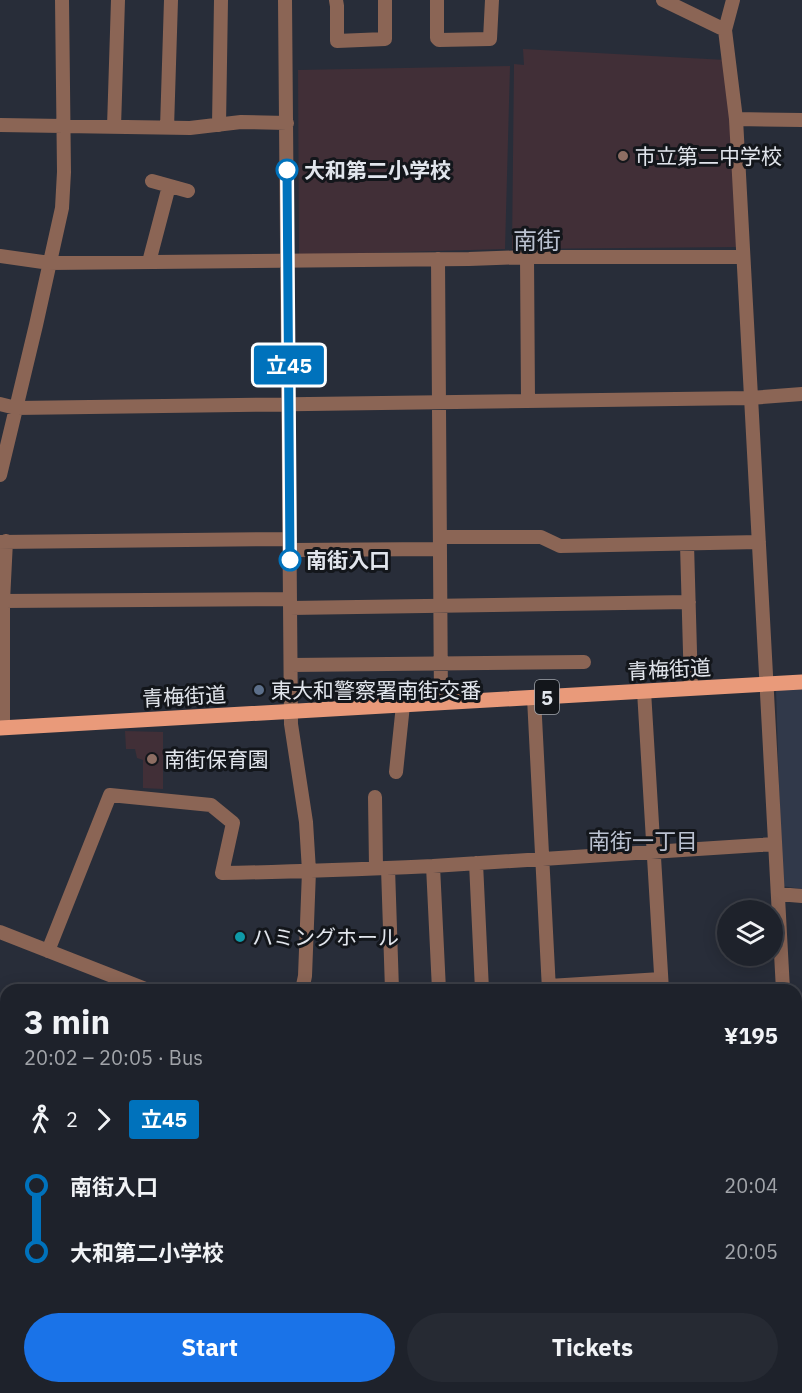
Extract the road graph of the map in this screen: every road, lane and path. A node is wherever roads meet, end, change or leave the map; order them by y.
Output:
1 (62, 0) edge
2 (118, 0) edge
3 (171, 0) edge
4 (221, 0) edge
5 (285, 0) edge
6 (336, 0) edge
7 (385, 0) edge
8 (437, 0) edge
9 (492, 0) edge
10 (663, 0) edge
11 (733, 0) edge
12 (725, 30) junction
13 (736, 119) junction
14 (802, 120) edge
15 (286, 123) junction
16 (0, 125) edge
17 (219, 125) junction
18 (64, 126) junction
19 (114, 127) junction
20 (167, 128) junction
21 (152, 181) dead end
22 (169, 186) junction
23 (188, 191) dead end
24 (0, 256) edge
25 (527, 257) junction
26 (743, 257) junction
27 (438, 259) junction
28 (288, 261) junction
29 (149, 262) junction
30 (50, 263) junction
31 (802, 394) edge
32 (750, 398) junction
33 (528, 401) junction
34 (439, 403) junction
35 (0, 404) edge
36 (289, 405) junction
37 (16, 408) junction
38 (0, 475) edge
39 (3, 542) edge
40 (759, 542) junction
41 (440, 543) junction
42 (290, 544) junction
43 (687, 544) junction
44 (3, 601) junction
45 (689, 602) junction
46 (290, 603) junction
47 (440, 606) junction
48 (584, 662) dead end
49 (441, 663) junction
50 (291, 665) junction
51 (802, 682) edge
52 (766, 684) junction
53 (691, 688) junction
54 (644, 691) junction
55 (534, 698) junction
56 (441, 703) junction
57 (403, 705) junction
58 (291, 711) junction
59 (2, 727) edge
60 (396, 772) dead end
61 (375, 797) dead end
62 (775, 844) junction
63 (654, 851) junction
64 (543, 858) junction
65 (476, 863) junction
66 (433, 866) junction
67 (382, 867) junction
68 (309, 872) junction
69 (778, 894) junction
70 (802, 896) edge
71 (0, 932) edge
72 (48, 951) junction
73 (121, 984) edge
74 (303, 984) edge
75 (392, 984) edge
76 (439, 984) edge
77 (482, 984) edge
78 (549, 984) edge
79 (661, 984) edge
80 (783, 984) edge

1 - 18 street
2 - 19 street
3 - 20 street
4 - 17 street
5 - 15 street
6 - 7 street
8 - 9 street
10 - 12 street
11 - 12 street
12 - 13 street
13 - 14 street
13 - 26 street
15 - 17 street
15 - 28 street
16 - 18 street
17 - 20 street
18 - 19 street
18 - 30 street
19 - 20 street
21 - 22 street
22 - 23 street
22 - 29 street
24 - 30 street
25 - 26 street
25 - 27 street
25 - 33 street
26 - 32 street
27 - 28 street
27 - 34 street
28 - 29 street
28 - 36 street
29 - 30 street
30 - 37 street
31 - 32 street
32 - 33 street
32 - 40 street
33 - 34 street
34 - 36 street
34 - 41 street
35 - 37 street
36 - 37 street
36 - 42 street
37 - 38 street
39 - 42 street
39 - 44 street
40 - 43 street
40 - 52 street
41 - 42 street
41 - 43 street
41 - 47 street
42 - 46 street
43 - 45 street
44 - 46 street
44 - 59 street
45 - 47 street
45 - 53 street
46 - 47 street
46 - 50 street
47 - 49 street
48 - 49 street
49 - 50 street
49 - 56 street
50 - 58 street
51 - 52 main road, 青梅街道 / 5
52 - 53 main road, 青梅街道 / 5
52 - 62 street
53 - 54 main road, 青梅街道 / 5
54 - 55 main road, 青梅街道 / 5
54 - 63 street
55 - 56 main road, 青梅街道 / 5
55 - 64 street
56 - 57 main road, 青梅街道 / 5
57 - 58 main road, 青梅街道 / 5
57 - 60 street
58 - 59 main road, 青梅街道 / 5
58 - 68 street
61 - 67 street
62 - 63 street
62 - 69 street
63 - 64 street
63 - 79 street
64 - 65 street
64 - 78 street
65 - 66 street
65 - 77 street
66 - 67 street
66 - 76 street
67 - 68 street
67 - 75 street
68 - 72 street
68 - 74 street
69 - 70 street
69 - 80 street
71 - 72 street
72 - 73 street

